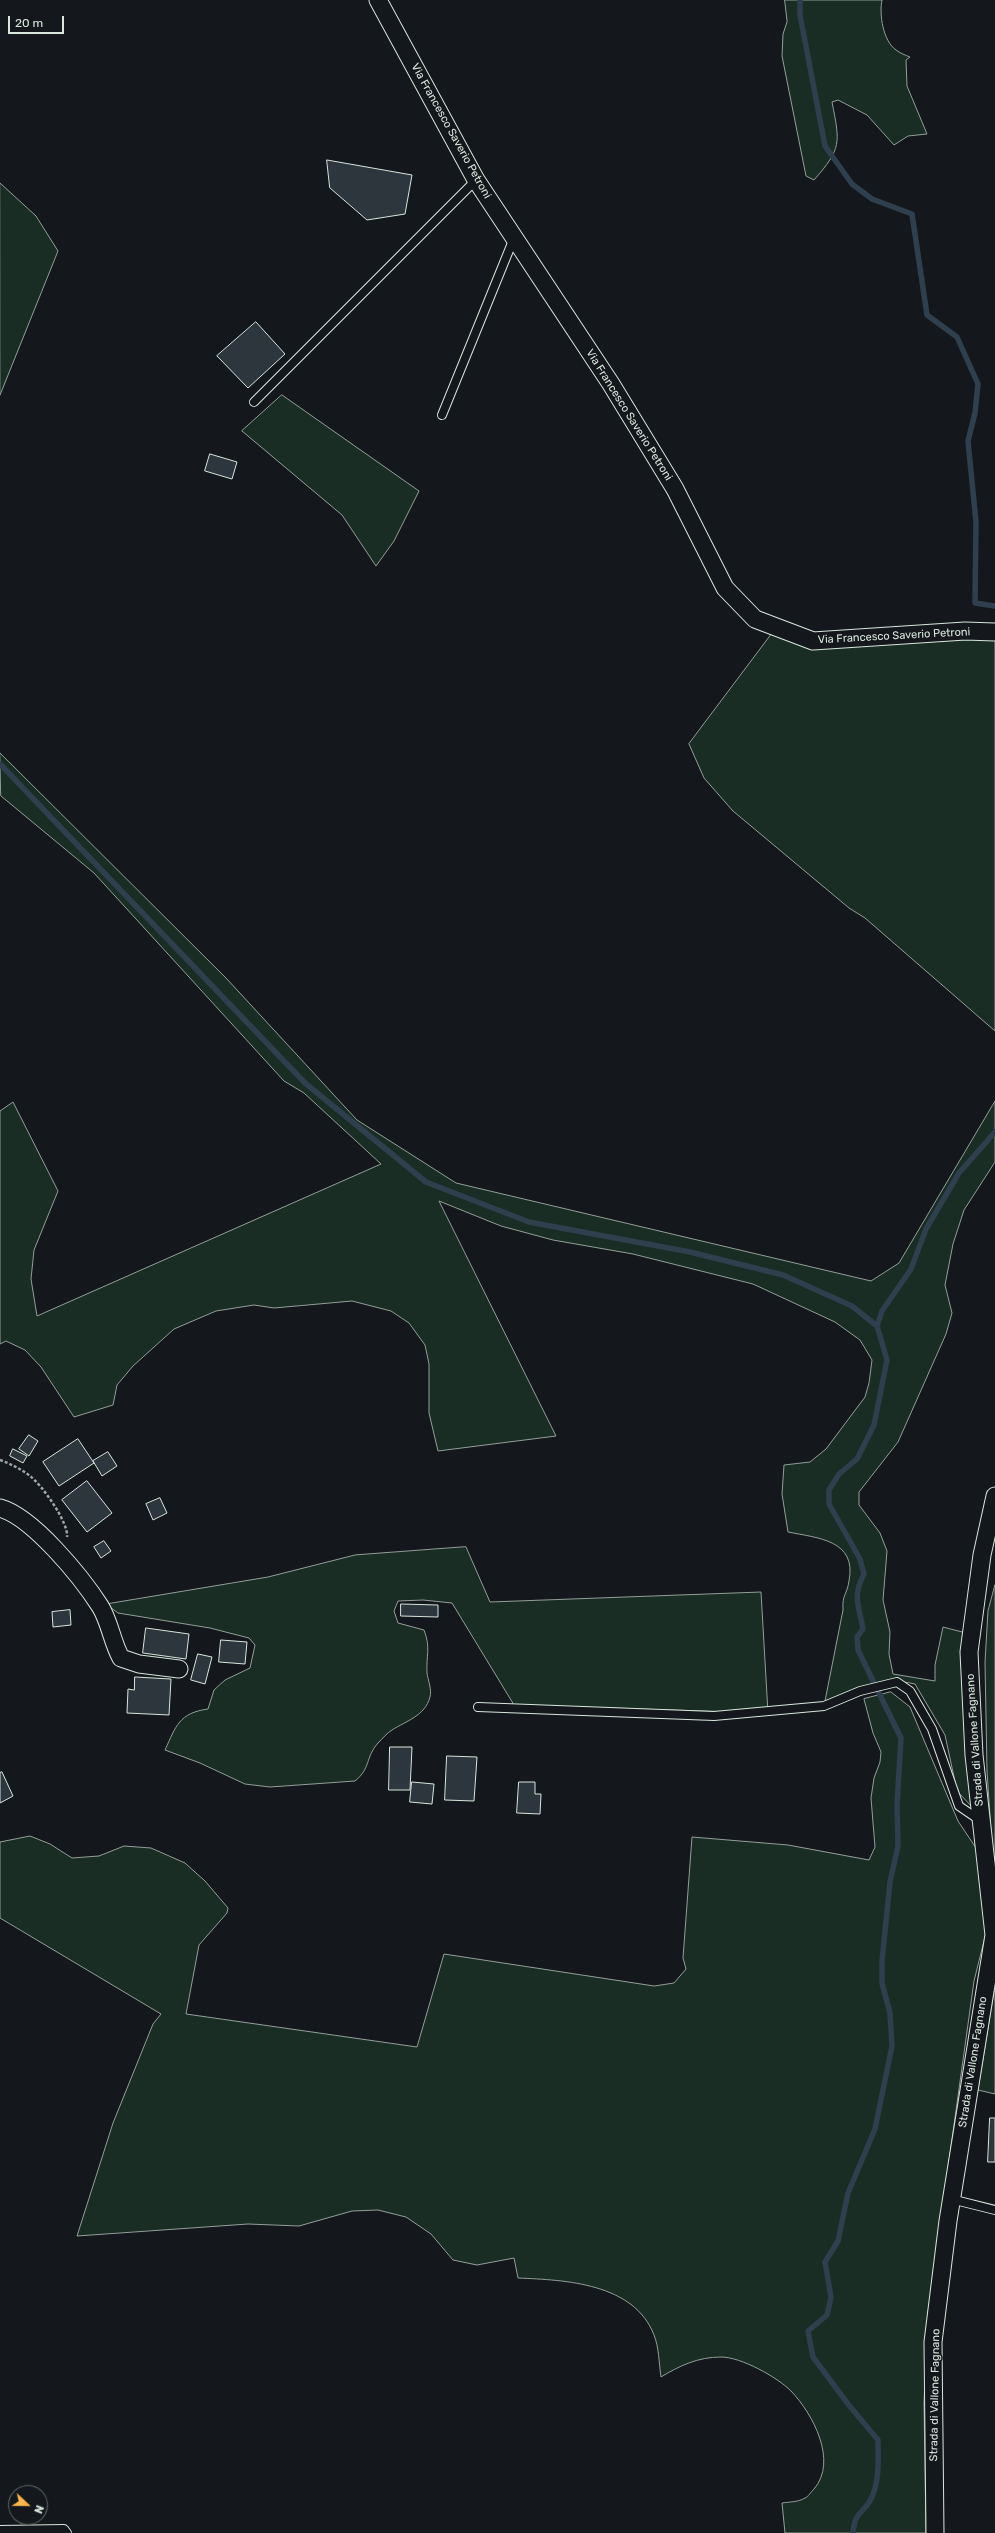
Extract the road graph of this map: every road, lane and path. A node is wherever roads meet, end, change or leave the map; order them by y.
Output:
1 (378, 0) edge
2 (476, 180) junction
3 (514, 238) junction
4 (254, 402) dead end
5 (442, 415) dead end
6 (995, 632) edge
7 (0, 1460) edge
8 (995, 1496) edge
9 (0, 1508) edge
10 (57, 1553) junction
11 (179, 1669) dead end
12 (478, 1707) dead end
13 (981, 1821) junction
14 (951, 2199) junction
15 (995, 2210) edge
16 (0, 2530) edge
17 (67, 2533) edge
18 (935, 2533) edge

1 - 2 street, Via Francesco Saverio Petroni
2 - 3 street, Via Francesco Saverio Petroni
2 - 4 lane
3 - 5 lane
3 - 6 street, Via Francesco Saverio Petroni
7 - 10 path
8 - 13 street, Strada di Vallone Fagnano
9 - 10 street
10 - 11 street
12 - 13 lane
13 - 14 street, Strada di Vallone Fagnano
14 - 15 lane
14 - 18 street, Strada di Vallone Fagnano
16 - 17 lane

